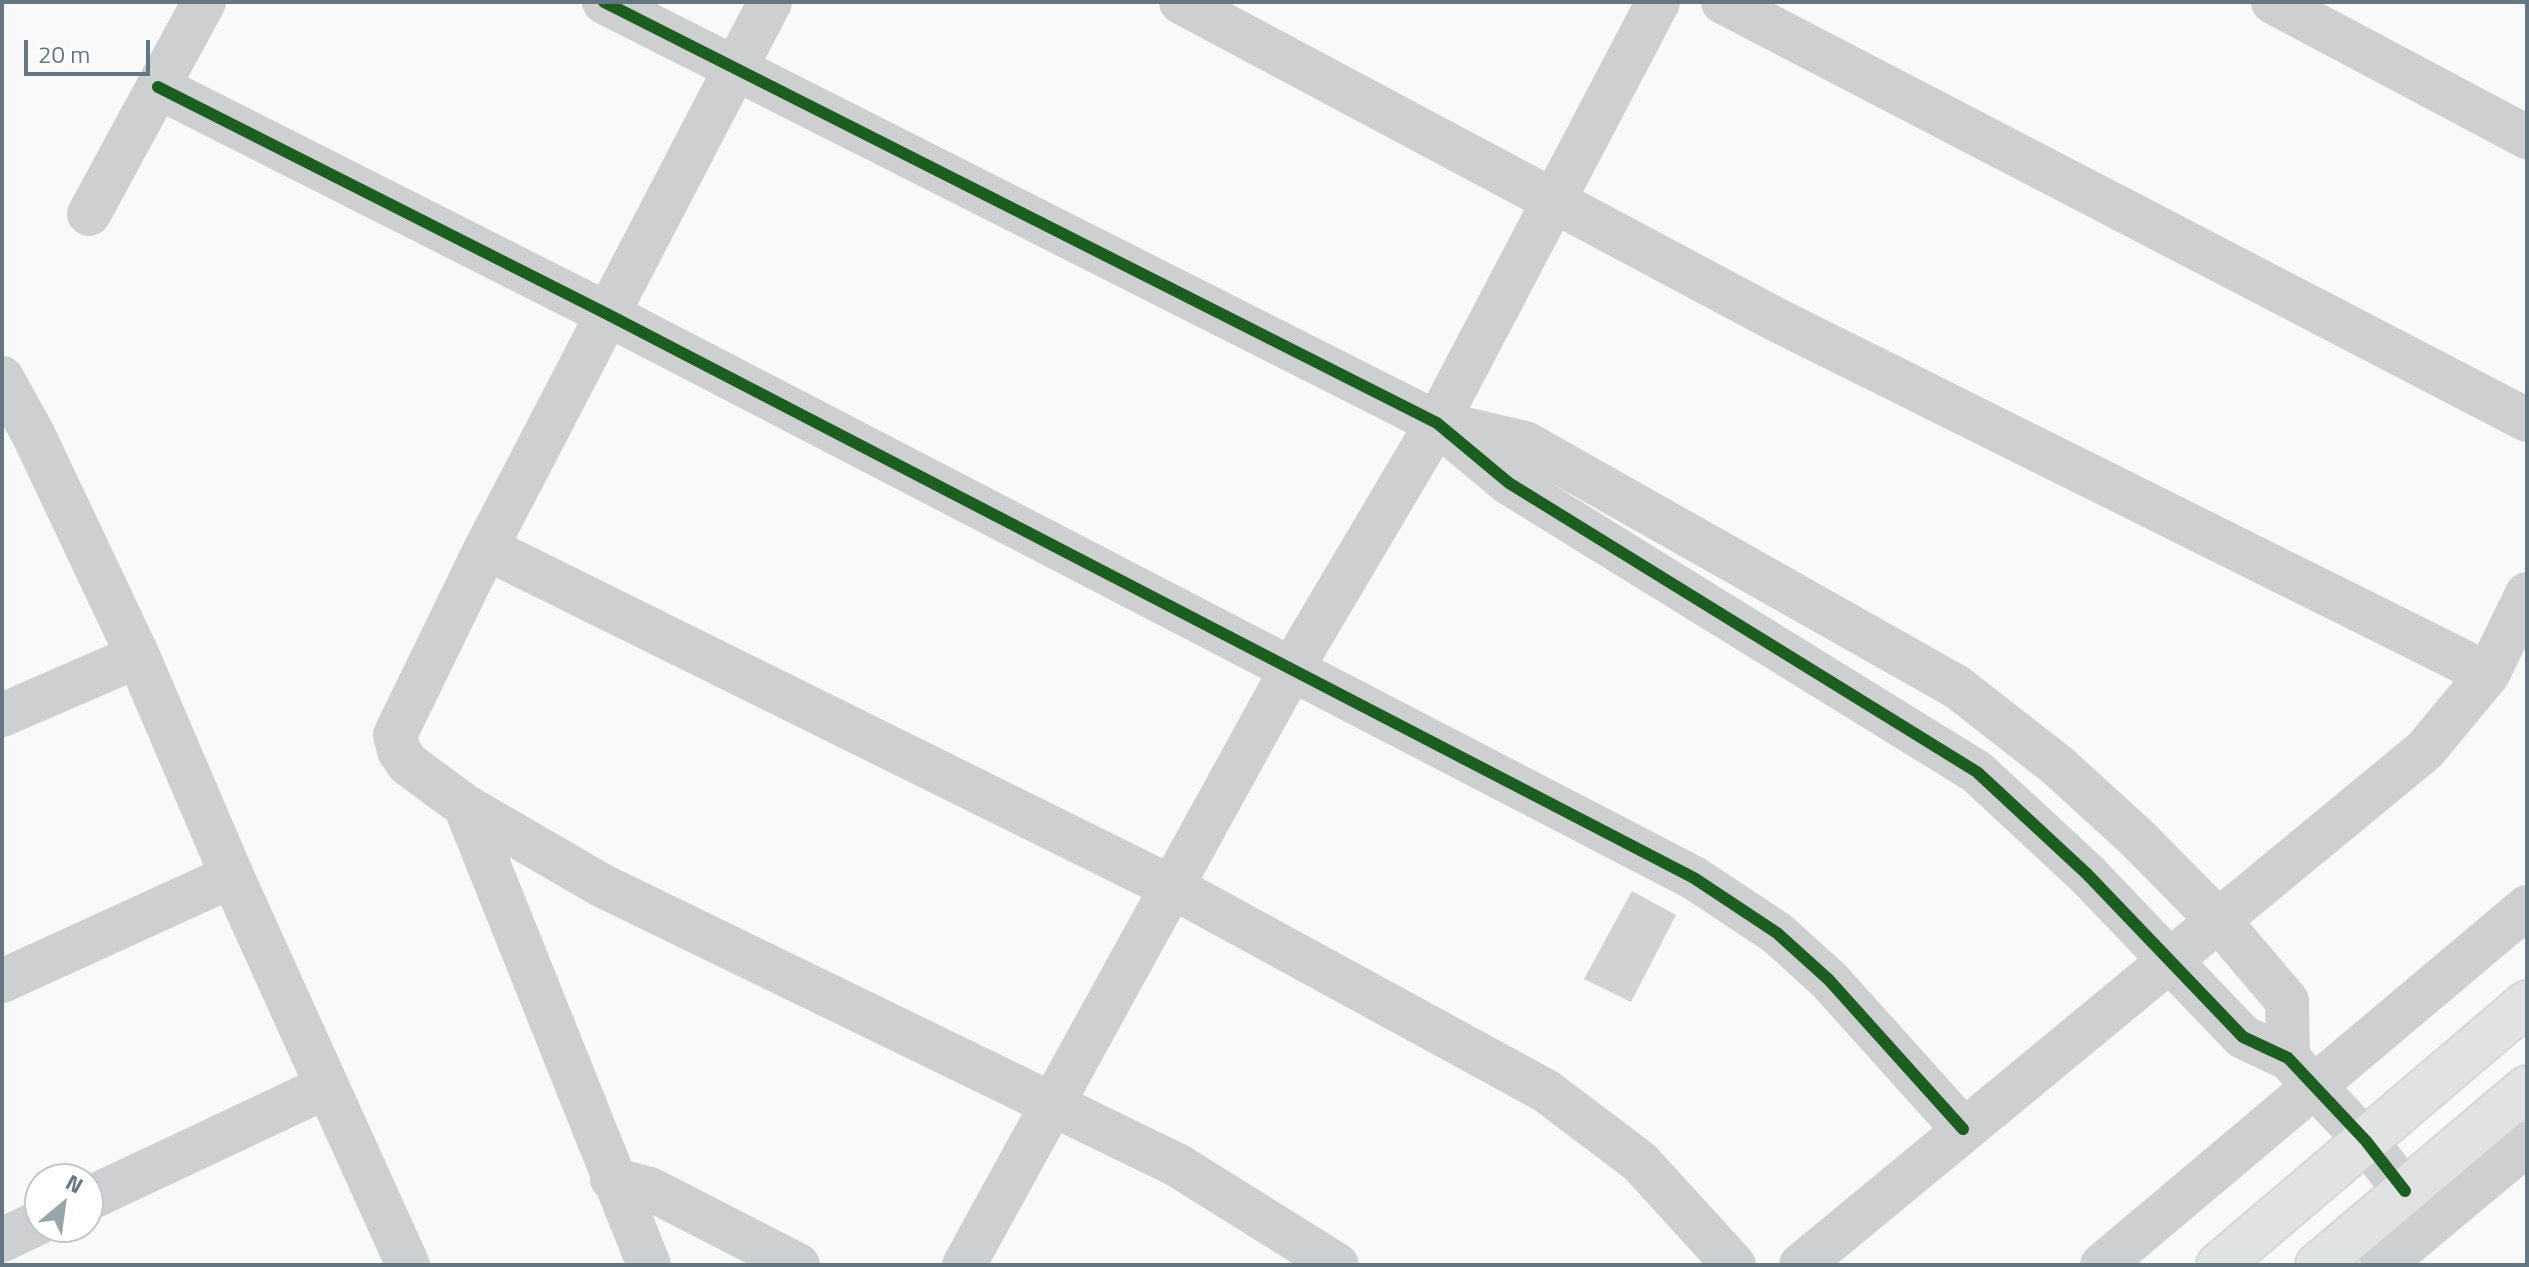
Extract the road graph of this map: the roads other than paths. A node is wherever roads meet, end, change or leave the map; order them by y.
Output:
1 (204, 2) edge
2 (604, 2) edge
3 (770, 2) edge
4 (1181, 2) edge
5 (1658, 2) edge
6 (1723, 2) edge
7 (2273, 2) edge
8 (737, 71) junction
9 (158, 87) junction
10 (2527, 137) edge
11 (1551, 200) junction
12 (89, 214) dead end
13 (609, 315) junction
14 (2, 378) edge
15 (2527, 420) edge
16 (1437, 423) junction
17 (17, 441) edge
18 (486, 548) junction
19 (2527, 594) edge
20 (138, 656) junction
21 (1291, 670) junction
22 (2488, 674) junction
23 (2, 715) edge
24 (465, 806) junction
25 (232, 876) junction
26 (1173, 888) junction
27 (2527, 907) edge
28 (2220, 922) junction
29 (2172, 962) junction
30 (2, 981) edge
31 (2527, 1003) edge
32 (2301, 1071) junction
33 (326, 1087) junction
34 (2527, 1088) edge
35 (1053, 1105) junction
36 (1963, 1129) junction
37 (2366, 1141) junction
38 (2527, 1144) edge
39 (612, 1179) junction
40 (104, 1191) edge
41 (2405, 1191) junction
42 (24, 1230) edge
43 (2, 1240) edge
44 (408, 1265) edge
45 (649, 1265) edge
46 (798, 1265) edge
47 (964, 1265) edge
48 (1337, 1265) edge
49 (1734, 1265) edge
50 (1801, 1265) edge
51 (2102, 1265) edge
52 (2219, 1265) edge
53 (2318, 1265) edge
54 (2382, 1265) edge

1 - 9 street
2 - 8 street
3 - 8 street
4 - 11 street
5 - 11 street
6 - 15 street
7 - 10 street
8 - 13 street
8 - 16 street
9 - 12 street
9 - 13 street
11 - 16 street
11 - 22 street
13 - 18 street
13 - 21 street
14 - 17 street
16 - 21 street
16 - 28 street
16 - 29 street
17 - 20 street
18 - 24 street
18 - 26 street
19 - 22 street
20 - 23 street
20 - 25 street
21 - 26 street
21 - 36 street
22 - 28 street
24 - 35 street
24 - 39 street
25 - 30 street
25 - 33 street
26 - 35 street
26 - 49 street
27 - 32 street
28 - 29 street
28 - 32 street
29 - 32 street
29 - 36 street
31 - 37 highway
32 - 37 street
32 - 51 street
33 - 40 street
33 - 44 street
34 - 41 highway
35 - 47 street
35 - 48 street
36 - 50 street
37 - 41 street
37 - 52 highway
38 - 54 street
39 - 45 street
39 - 46 street
41 - 53 highway
42 - 43 street

